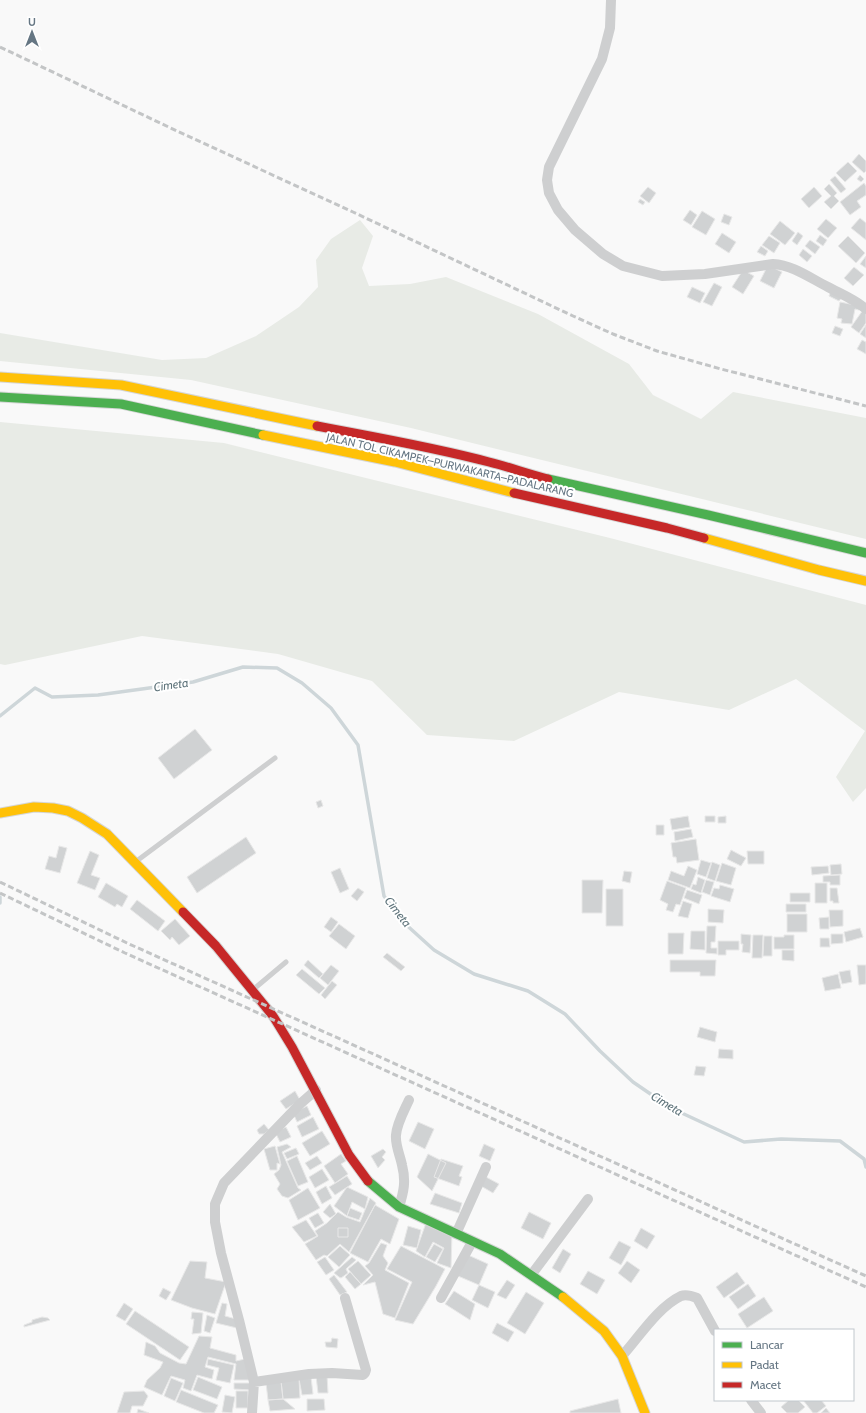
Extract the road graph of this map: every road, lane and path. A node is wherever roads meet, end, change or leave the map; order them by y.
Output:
1 (611, 0) edge
2 (866, 309) edge
3 (0, 377) edge
4 (0, 397) edge
5 (866, 553) edge
6 (866, 581) edge
7 (275, 758) dead end
8 (2, 813) edge
9 (135, 862) junction
10 (286, 962) dead end
11 (253, 990) junction
12 (316, 1090) junction
13 (409, 1100) dead end
14 (486, 1167) dead end
15 (588, 1199) dead end
16 (399, 1207) junction
17 (456, 1234) junction
18 (472, 1242) junction
19 (532, 1274) junction
20 (345, 1298) dead end
21 (441, 1298) dead end
22 (714, 1329) edge
23 (622, 1356) junction
24 (254, 1382) junction
25 (752, 1401) edge
26 (252, 1413) edge
27 (645, 1413) edge
28 (761, 1413) edge

1 - 2 street
3 - 5 highway, JALAN TOL CIKAMPEK–PURWAKARTA–PADALARANG
4 - 6 highway, JALAN TOL CIKAMPEK–PURWAKARTA–PADALARANG
7 - 9 lane
8 - 9 highway
9 - 11 highway
10 - 11 lane
11 - 12 highway
12 - 16 highway
12 - 24 street
13 - 16 street
14 - 17 street
15 - 19 street
16 - 17 highway
17 - 18 highway
18 - 19 highway
18 - 21 street
19 - 23 highway
20 - 24 street
22 - 23 street
23 - 27 highway
24 - 26 street
25 - 28 street

